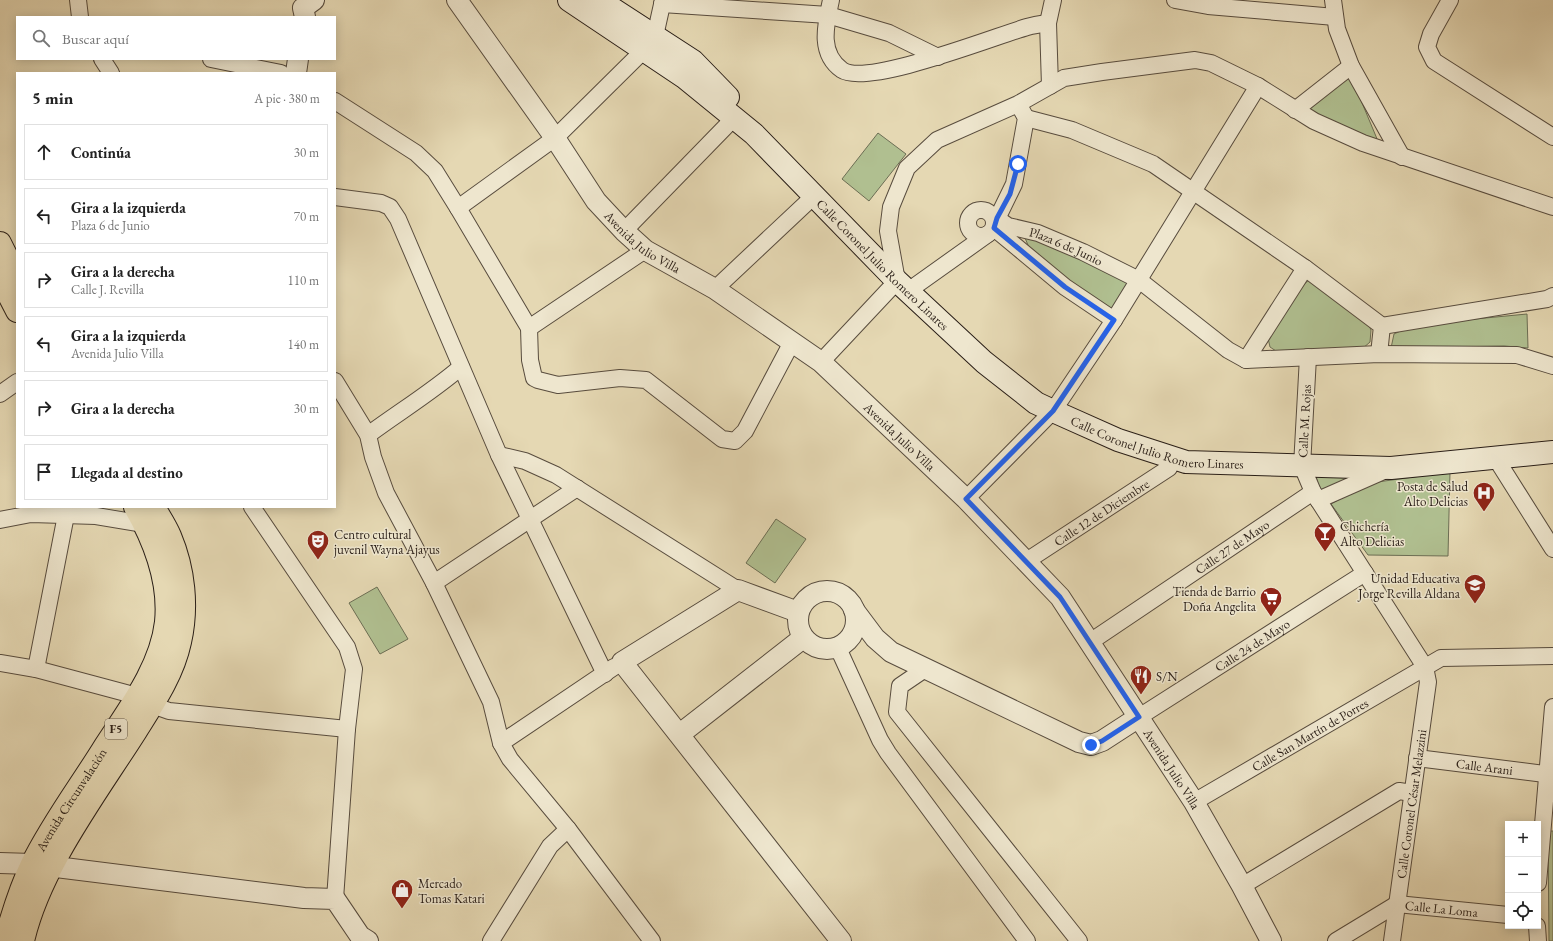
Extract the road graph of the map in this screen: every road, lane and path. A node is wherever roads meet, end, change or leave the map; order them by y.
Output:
1 (78, 0) edge
2 (456, 0) edge
3 (569, 0) edge
4 (599, 0) edge
5 (1053, 0) edge
6 (1175, 0) edge
7 (1333, 0) edge
8 (1450, 0) edge
9 (662, 2) edge
10 (1209, 3) edge
11 (830, 7) edge
12 (80, 16) edge
13 (1335, 17) junction
14 (1048, 23) junction
15 (650, 43) junction
16 (938, 57) junction
17 (103, 60) edge
18 (216, 60) edge
19 (298, 60) edge
20 (1351, 66) junction
21 (110, 72) edge
22 (276, 72) edge
23 (296, 72) edge
24 (1050, 86) junction
25 (1258, 86) junction
26 (336, 102) edge
27 (1018, 104) junction
28 (1295, 110) junction
29 (734, 117) junction
30 (1026, 118) junction
31 (754, 134) junction
32 (1553, 137) edge
33 (555, 138) junction
34 (1402, 157) junction
35 (1193, 191) junction
36 (815, 195) junction
37 (336, 197) edge
38 (1553, 207) edge
39 (458, 208) junction
40 (993, 223) junction
41 (969, 229) junction
42 (624, 231) junction
43 (0, 243) edge
44 (968, 249) junction
45 (645, 250) junction
46 (1306, 268) junction
47 (16, 275) edge
48 (0, 278) edge
49 (1139, 280) junction
50 (903, 286) junction
51 (715, 289) junction
52 (1553, 296) edge
53 (16, 309) edge
54 (1114, 320) junction
55 (1382, 326) junction
56 (529, 328) junction
57 (792, 342) junction
58 (1380, 354) junction
59 (1308, 357) junction
60 (1246, 360) junction
61 (821, 362) junction
62 (1553, 366) edge
63 (461, 367) junction
64 (336, 382) edge
65 (16, 383) edge
66 (0, 394) edge
67 (1053, 411) junction
68 (368, 435) junction
69 (1553, 452) edge
70 (499, 455) junction
71 (1495, 457) junction
72 (1174, 458) junction
73 (1302, 466) junction
74 (1391, 468) junction
75 (577, 488) junction
76 (1315, 496) junction
77 (966, 499) junction
78 (253, 508) edge
79 (144, 513) edge
80 (66, 515) junction
81 (0, 520) edge
82 (530, 520) junction
83 (1553, 549) edge
84 (1025, 562) junction
85 (1365, 573) junction
86 (434, 584) junction
87 (738, 590) junction
88 (854, 610) junction
89 (798, 612) junction
90 (803, 638) junction
91 (1090, 642) junction
92 (842, 645) junction
93 (892, 652) junction
94 (1553, 656) edge
95 (622, 662) junction
96 (0, 663) edge
97 (1425, 667) junction
98 (926, 669) junction
99 (36, 670) junction
100 (605, 674) junction
101 (145, 700) junction
102 (1553, 707) edge
103 (1139, 717) junction
104 (347, 729) junction
105 (1552, 729) edge
106 (680, 734) junction
107 (501, 743) junction
108 (1417, 758) junction
109 (1550, 775) edge
110 (1412, 793) junction
111 (1194, 802) junction
112 (568, 829) junction
113 (1541, 857) edge
114 (0, 863) edge
115 (41, 866) junction
116 (1242, 886) junction
117 (335, 899) junction
118 (1397, 904) junction
119 (1505, 915) edge
120 (1537, 929) edge
121 (360, 939) edge
122 (5, 941) edge
123 (23, 941) edge
124 (491, 941) edge
125 (652, 941) edge
126 (842, 941) edge
127 (1027, 941) edge
128 (1079, 941) edge
129 (1271, 941) edge
130 (1336, 941) edge
131 (1392, 941) edge
132 (1538, 941) edge

1 - 12 street
2 - 33 street, Avenida Julio Villa
3 - 15 main road, Calle Coronel Julio Romero Linares
4 - 15 main road, Calle Coronel Julio Romero Linares
5 - 14 street
6 - 10 street
7 - 13 street
8 - 32 street
9 - 11 street
9 - 15 street
10 - 13 street
11 - 16 street
11 - 16 street
13 - 20 street
14 - 16 street
14 - 24 street
15 - 29 main road, Calle Coronel Julio Romero Linares
15 - 31 main road, Calle Coronel Julio Romero Linares
15 - 33 street
17 - 21 street
18 - 22 street
19 - 23 street
20 - 28 street
20 - 34 street
24 - 25 street
24 - 27 street
25 - 28 street
25 - 35 street
26 - 39 street
27 - 30 street
27 - 50 street
28 - 34 street
29 - 31 main road, Calle Coronel Julio Romero Linares
29 - 42 street
30 - 35 street
30 - 40 street
31 - 36 main road, Calle Coronel Julio Romero Linares
33 - 39 street
33 - 42 street, Avenida Julio Villa
34 - 38 street
35 - 46 street
35 - 49 street
36 - 50 main road, Calle Coronel Julio Romero Linares
36 - 51 street
37 - 63 street
39 - 56 street
40 - 41 street
40 - 41 street
40 - 44 street
40 - 49 street, Plaza 6 de Junio
40 - 54 street, Plaza 6 de Junio
41 - 44 street
42 - 45 street, Avenida Julio Villa
43 - 47 highway
44 - 50 street
45 - 51 street, Avenida Julio Villa
45 - 56 street
46 - 55 street
46 - 60 street
48 - 53 highway
49 - 54 street
49 - 60 street, Plaza 6 de Junio
50 - 61 street
50 - 67 main road, Calle Coronel Julio Romero Linares
51 - 57 street, Avenida Julio Villa
52 - 55 street
54 - 67 street
55 - 58 street
56 - 57 street
57 - 61 street, Avenida Julio Villa
58 - 59 street
58 - 62 street
59 - 60 street
59 - 73 street, Calle M. Rojas
61 - 77 street, Avenida Julio Villa
63 - 68 street
63 - 70 street
64 - 68 street
65 - 66 street
67 - 72 main road, Calle Coronel Julio Romero Linares
67 - 77 street
68 - 86 street
69 - 71 main road, Calle Coronel Julio Romero Linares
70 - 75 street
70 - 82 street
71 - 74 main road, Calle Coronel Julio Romero Linares
71 - 83 street
72 - 73 main road, Calle Coronel Julio Romero Linares
72 - 84 street, Calle 12 de Diciembre
73 - 74 main road, Calle Coronel Julio Romero Linares
73 - 76 street, Calle M. Rojas
74 - 76 street, Calle 27 de Mayo
75 - 82 street
75 - 87 street
76 - 85 street, Calle M. Rojas
76 - 91 street, Calle 27 de Mayo
77 - 84 street, Avenida Julio Villa
78 - 104 street
79 - 80 street
79 - 101 highway, Avenida Circunvalación / F5
80 - 81 street
80 - 99 street
82 - 86 street
82 - 100 street
84 - 91 street, Avenida Julio Villa
85 - 97 street, Calle M. Rojas
85 - 103 street, Calle 24 de Mayo
86 - 107 street
87 - 89 street
87 - 95 street
88 - 89 street
88 - 92 street
88 - 93 street
89 - 90 street
90 - 92 street
90 - 106 street
91 - 103 street, Avenida Julio Villa
92 - 93 street
92 - 127 street
93 - 98 street
94 - 97 street, Calle San Martín de Porres
95 - 100 street
95 - 106 street
96 - 99 street
97 - 108 street, Calle Coronel César Melazzini
97 - 111 street, Calle San Martín de Porres
98 - 103 street
98 - 128 street
99 - 101 street
100 - 107 street
101 - 104 street
101 - 115 highway, Avenida Circunvalación / F5
102 - 105 street
103 - 111 street, Avenida Julio Villa
104 - 117 street
105 - 109 street
106 - 126 street
107 - 112 street
108 - 109 street, Calle Arani
108 - 110 street, Calle Coronel César Melazzini
109 - 113 street
110 - 116 street
110 - 118 street, Calle Coronel César Melazzini
111 - 116 street, Avenida Julio Villa
112 - 124 street
112 - 125 street
114 - 115 street
115 - 117 street
115 - 122 highway, Avenida Circunvalación / F5
115 - 123 highway, Avenida Circunvalación / F5
116 - 129 street, Avenida Julio Villa
117 - 121 street
118 - 119 street, Calle La Loma
118 - 130 street, Calle La Loma
118 - 131 street, Calle Coronel César Melazzini
120 - 132 street

